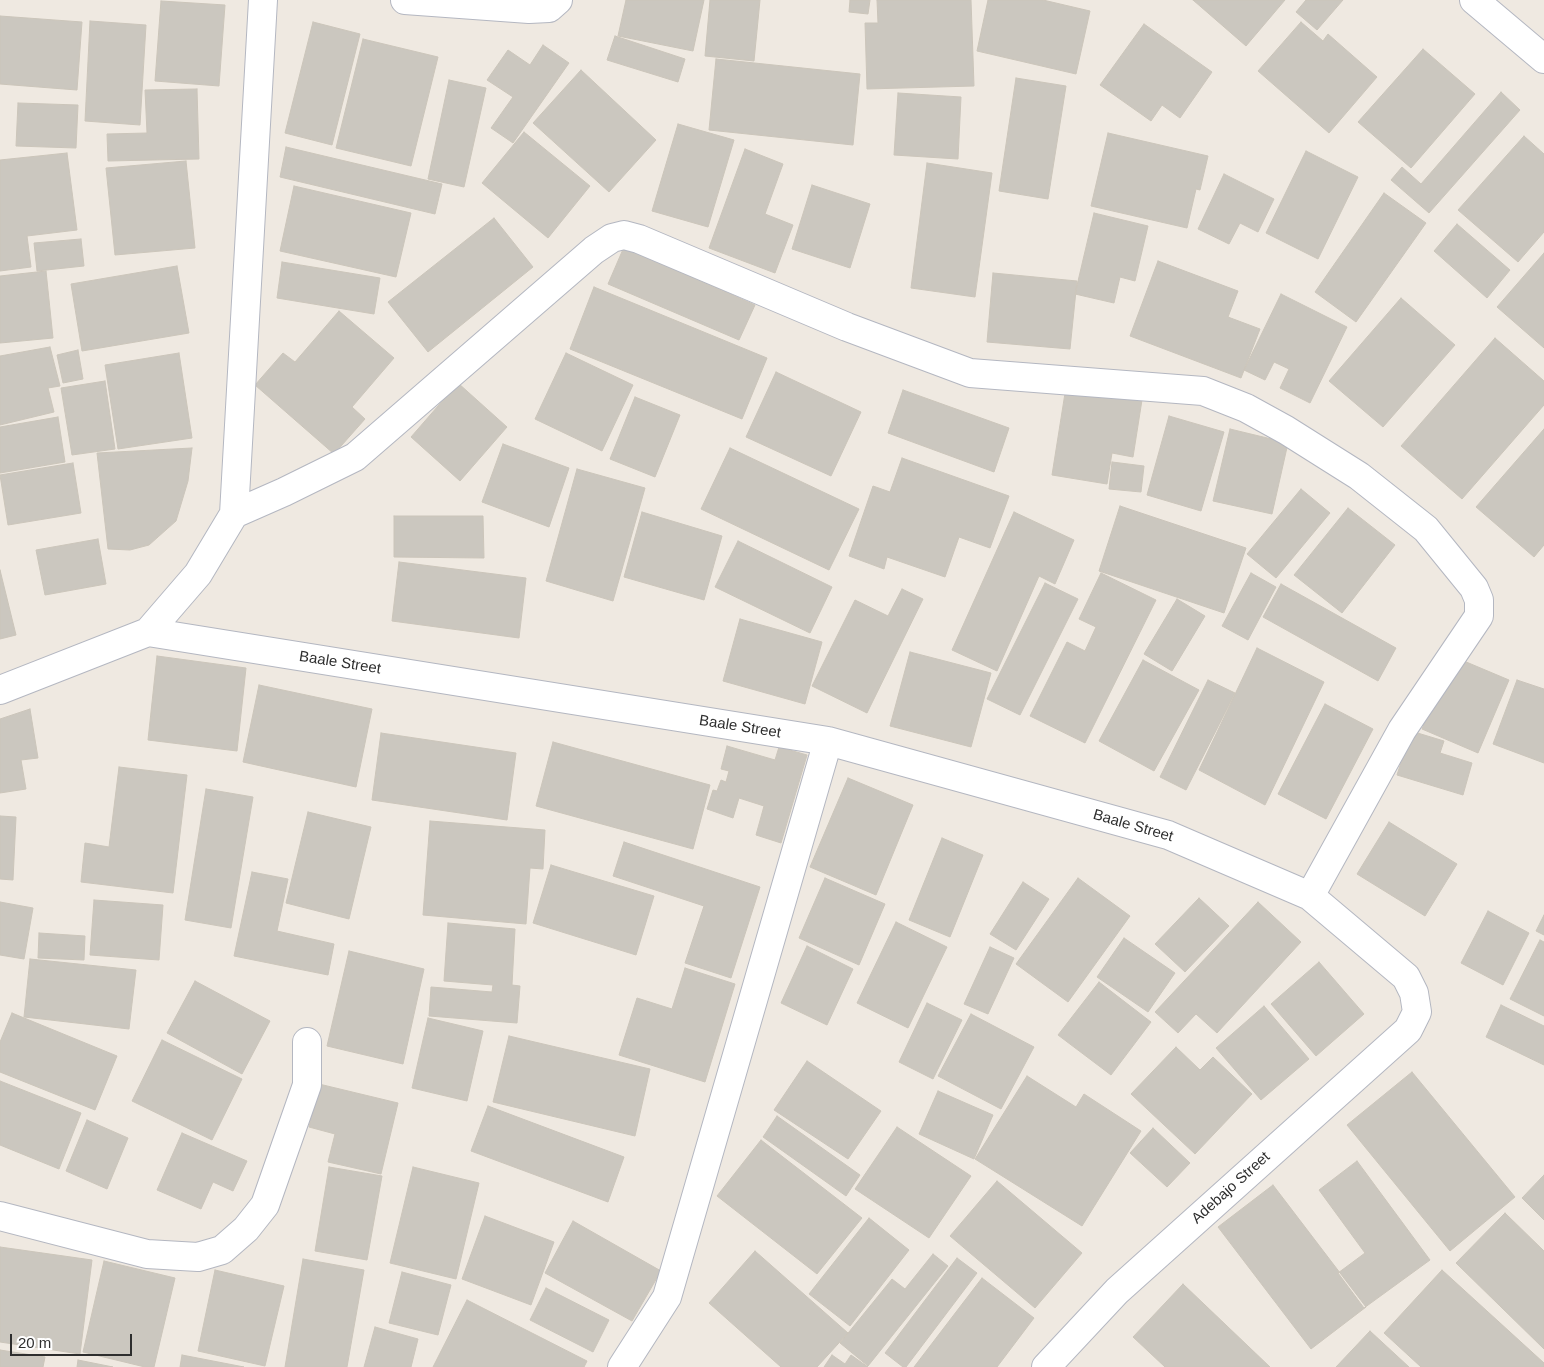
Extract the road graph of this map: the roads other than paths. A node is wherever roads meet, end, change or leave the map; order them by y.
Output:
1 (263, 0) edge
2 (406, 0) edge
3 (558, 0) edge
4 (1474, 0) edge
5 (1544, 59) edge
6 (234, 514) junction
7 (148, 632) junction
8 (0, 690) edge
9 (828, 741) junction
10 (1310, 896) junction
11 (1417, 1012) joint
12 (307, 1042) dead end
13 (0, 1216) edge
14 (622, 1367) edge
15 (1046, 1367) edge

1 - 6 street
2 - 3 street
4 - 5 street
6 - 7 street
6 - 10 street
7 - 8 street
7 - 9 street, Baale Street
9 - 10 street, Baale Street
9 - 14 street
10 - 11 street, Baale Street
11 - 15 street, Adebajo Street
12 - 13 street

